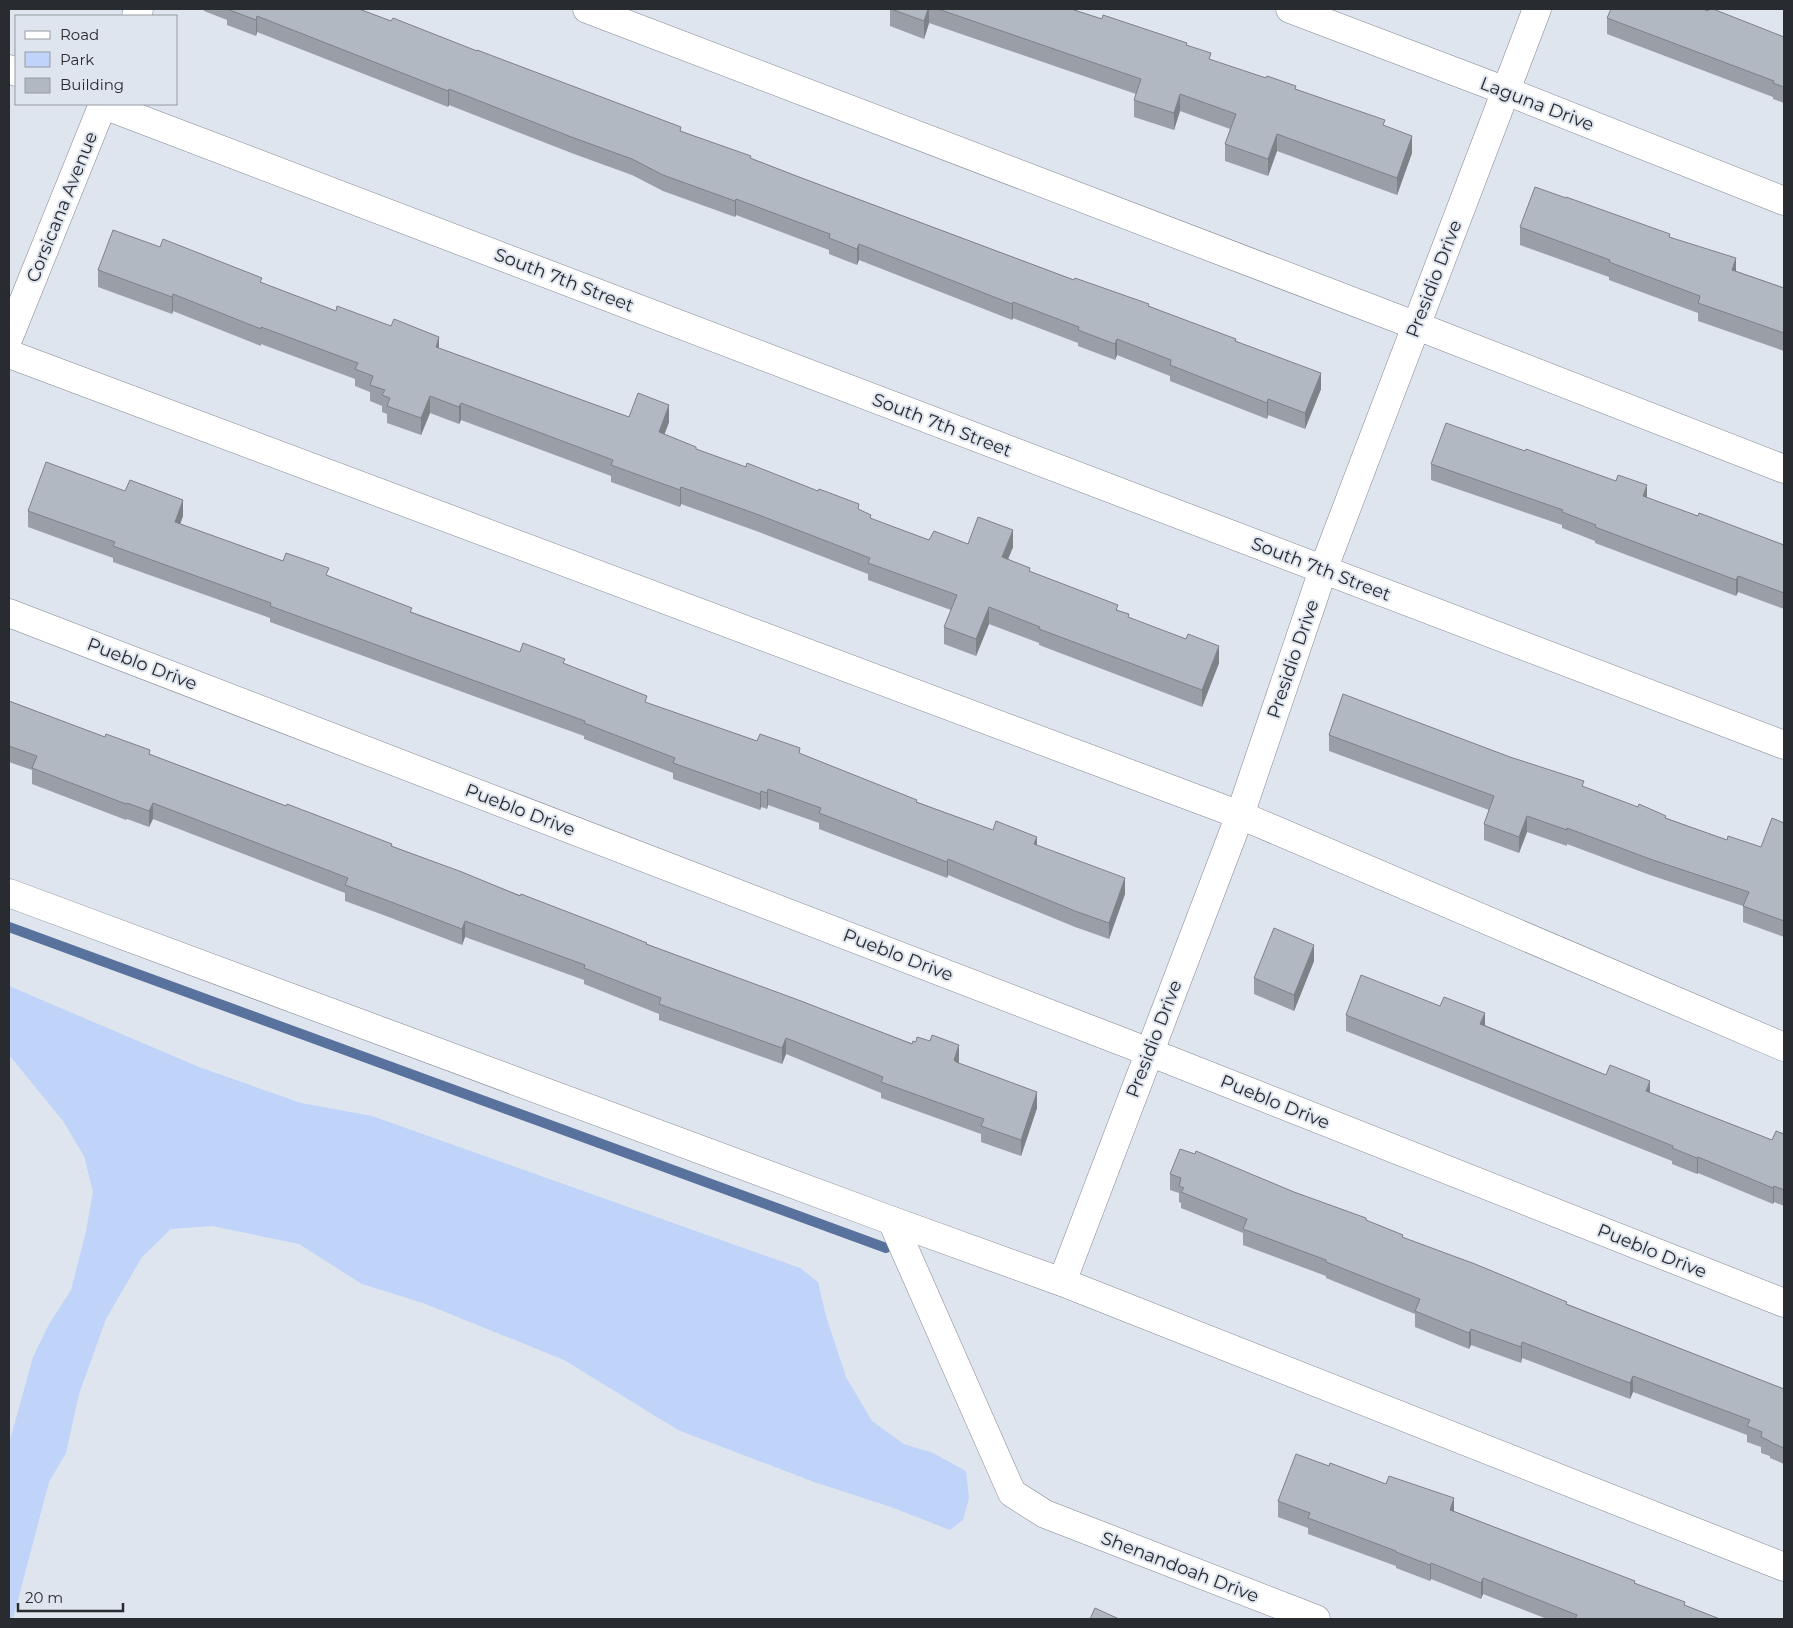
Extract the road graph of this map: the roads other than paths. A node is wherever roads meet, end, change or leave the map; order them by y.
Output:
1 (587, 9) edge
2 (1290, 9) edge
3 (1537, 9) edge
4 (1506, 91) junction
5 (102, 105) edge
6 (105, 105) edge
7 (1784, 201) edge
8 (1416, 326) junction
9 (9, 337) edge
10 (9, 354) edge
11 (1784, 469) edge
12 (1323, 570) junction
13 (9, 613) edge
14 (1784, 745) edge
15 (1240, 814) junction
16 (9, 893) edge
17 (1784, 1047) edge
18 (1149, 1052) junction
19 (892, 1221) junction
20 (1062, 1282) junction
21 (1784, 1303) edge
22 (1784, 1567) edge
23 (1265, 1610) edge
24 (1316, 1619) edge

1 - 8 street
2 - 4 street, Laguna Drive
3 - 4 street, Presidio Drive
4 - 7 street, Laguna Drive
4 - 8 street, Presidio Drive
5 - 9 street, Corsicana Avenue
6 - 12 street, South 7th Street
8 - 11 street
8 - 12 street, Presidio Drive
10 - 15 street
12 - 14 street, South 7th Street
12 - 15 street, Presidio Drive
13 - 18 street, Pueblo Drive
15 - 17 street
15 - 18 street, Presidio Drive
16 - 19 street
18 - 20 street, Presidio Drive
18 - 21 street, Pueblo Drive
19 - 20 street
19 - 23 street, Shenandoah Drive
20 - 22 street
23 - 24 street, Shenandoah Drive

